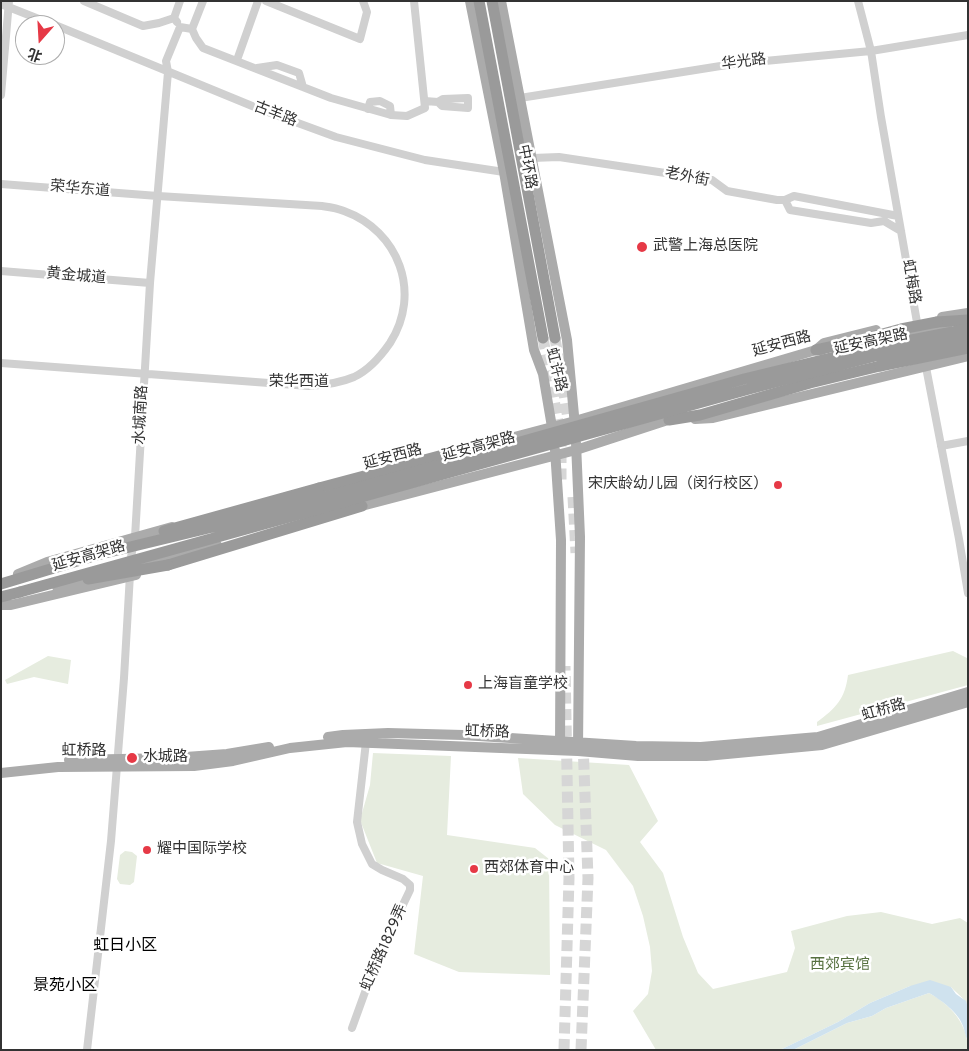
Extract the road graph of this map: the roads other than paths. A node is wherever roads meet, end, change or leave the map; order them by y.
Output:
1 (109, 1) edge
2 (180, 1) edge
3 (203, 1) edge
4 (258, 1) edge
5 (266, 1) edge
6 (363, 1) edge
7 (371, 1) edge
8 (414, 1) edge
9 (470, 1) edge
10 (479, 1) edge
11 (492, 1) edge
12 (501, 1) edge
13 (858, 1) edge
14 (87, 2) edge
15 (6, 4) edge
16 (105, 10) junction
17 (367, 12) junction
18 (31, 15) edge
19 (174, 18) junction
20 (180, 27) junction
21 (192, 29) junction
22 (65, 30) edge
23 (968, 35) edge
24 (871, 51) junction
25 (236, 60) junction
26 (255, 68) junction
27 (285, 68) junction
28 (168, 72) junction
29 (281, 78) junction
30 (302, 87) junction
31 (1, 95) edge
32 (520, 98) junction
33 (380, 101) junction
34 (425, 101) junction
35 (438, 102) dead end
36 (368, 109) junction
37 (378, 111) junction
38 (391, 115) junction
39 (532, 158) junction
40 (504, 172) junction
41 (1, 184) edge
42 (158, 196) junction
43 (786, 200) junction
44 (898, 216) junction
45 (901, 231) junction
46 (1, 272) edge
47 (150, 283) junction
48 (968, 313) edge
49 (968, 321) edge
50 (918, 326) junction
51 (968, 329) edge
52 (543, 338) tunnel mouth
53 (555, 338) tunnel mouth
54 (968, 341) edge
55 (968, 348) edge
56 (922, 349) junction
57 (816, 350) junction
58 (968, 356) edge
59 (1, 363) edge
60 (926, 365) junction
61 (144, 375) junction
62 (669, 420) junction
63 (575, 421) junction
64 (552, 426) junction
65 (968, 441) edge
66 (488, 443) junction
67 (941, 446) junction
68 (576, 450) junction
69 (555, 455) junction
70 (362, 506) junction
71 (135, 537) junction
72 (131, 548) junction
73 (97, 555) junction
74 (130, 573) junction
75 (1, 583) edge
76 (20, 592) junction
77 (968, 593) edge
78 (1, 597) edge
79 (1, 603) edge
80 (968, 692) edge
81 (968, 702) edge
82 (366, 742) junction
83 (560, 746) junction
84 (578, 747) junction
85 (117, 762) junction
86 (1, 766) edge
87 (1, 773) edge
88 (352, 1028) dead end
89 (86, 1050) edge

1 - 16 street
2 - 19 street
3 - 21 street
4 - 25 street
5 - 17 street
6 - 17 street
7 - 17 street
8 - 34 street
9 - 40 main road, 虹许路
10 - 52 highway, 中环路
11 - 53 highway, 中环路
12 - 32 main road, 虹许路
13 - 24 street, 虹梅路
14 - 16 street
15 - 18 street, 古羊路
15 - 31 street
16 - 19 street
19 - 20 street
20 - 21 street
20 - 28 street, 水城南路
21 - 25 street
22 - 28 street, 古羊路
23 - 24 street, 华光路
24 - 32 street, 华光路
24 - 44 street, 虹梅路
25 - 26 street
26 - 27 street
26 - 29 street
27 - 29 street
27 - 30 street
28 - 40 street, 古羊路
28 - 42 street, 水城南路
29 - 30 street
30 - 36 street
32 - 39 main road, 虹许路
33 - 36 street
33 - 37 street
33 - 38 street
34 - 35 street
34 - 38 street
36 - 37 street
37 - 38 street
39 - 43 street, 老外街
39 - 63 main road, 虹许路
40 - 64 main road, 虹许路
41 - 42 street, 荣华东道
42 - 47 street, 水城南路
42 - 61 street, 荣华西道
43 - 44 street, 老外街
43 - 45 street
44 - 45 street, 虹梅路
45 - 50 street, 虹梅路
46 - 47 street, 黄金城道
47 - 61 street, 水城南路
48 - 50 main road
49 - 50 main road, 延安西路
49 - 57 highway, bridge
50 - 56 street, 虹梅路
50 - 57 main road, 延安西路
50 - 57 main road
51 - 73 highway, 延安高架路, bridge
54 - 56 main road
54 - 76 highway, 延安高架路, bridge
55 - 62 highway, bridge
56 - 60 street, 虹梅路
56 - 62 main road
57 - 63 main road, 延安西路
58 - 60 main road
59 - 61 street
60 - 62 main road
60 - 67 street, 虹梅路
61 - 71 street, 水城南路
62 - 68 main road
63 - 64 main road, 延安西路
63 - 68 main road, 虹许路
64 - 66 main road, 延安西路
64 - 69 main road, 虹许路
65 - 67 street
66 - 71 main road
66 - 72 main road, 延安西路
66 - 73 highway, bridge
67 - 77 street, 虹梅路
68 - 69 main road
68 - 84 main road, 虹许路
69 - 70 main road
69 - 83 main road, 虹许路
70 - 74 main road
70 - 76 highway, bridge
71 - 72 street, 水城南路
71 - 75 main road
72 - 74 street, 水城南路
72 - 75 main road, 延安西路
73 - 75 highway, 延安高架路, bridge
74 - 79 main road
74 - 85 street, 水城南路
76 - 78 highway, 延安高架路
80 - 84 main road, 虹桥路
81 - 84 main road, 虹桥路
82 - 83 main road, 虹桥路
82 - 85 main road, 虹桥路
82 - 88 street, 虹桥路1829弄
83 - 84 main road, 虹桥路
83 - 85 main road, 虹桥路
85 - 86 main road, 虹桥路
85 - 87 main road, 虹桥路
85 - 89 street

